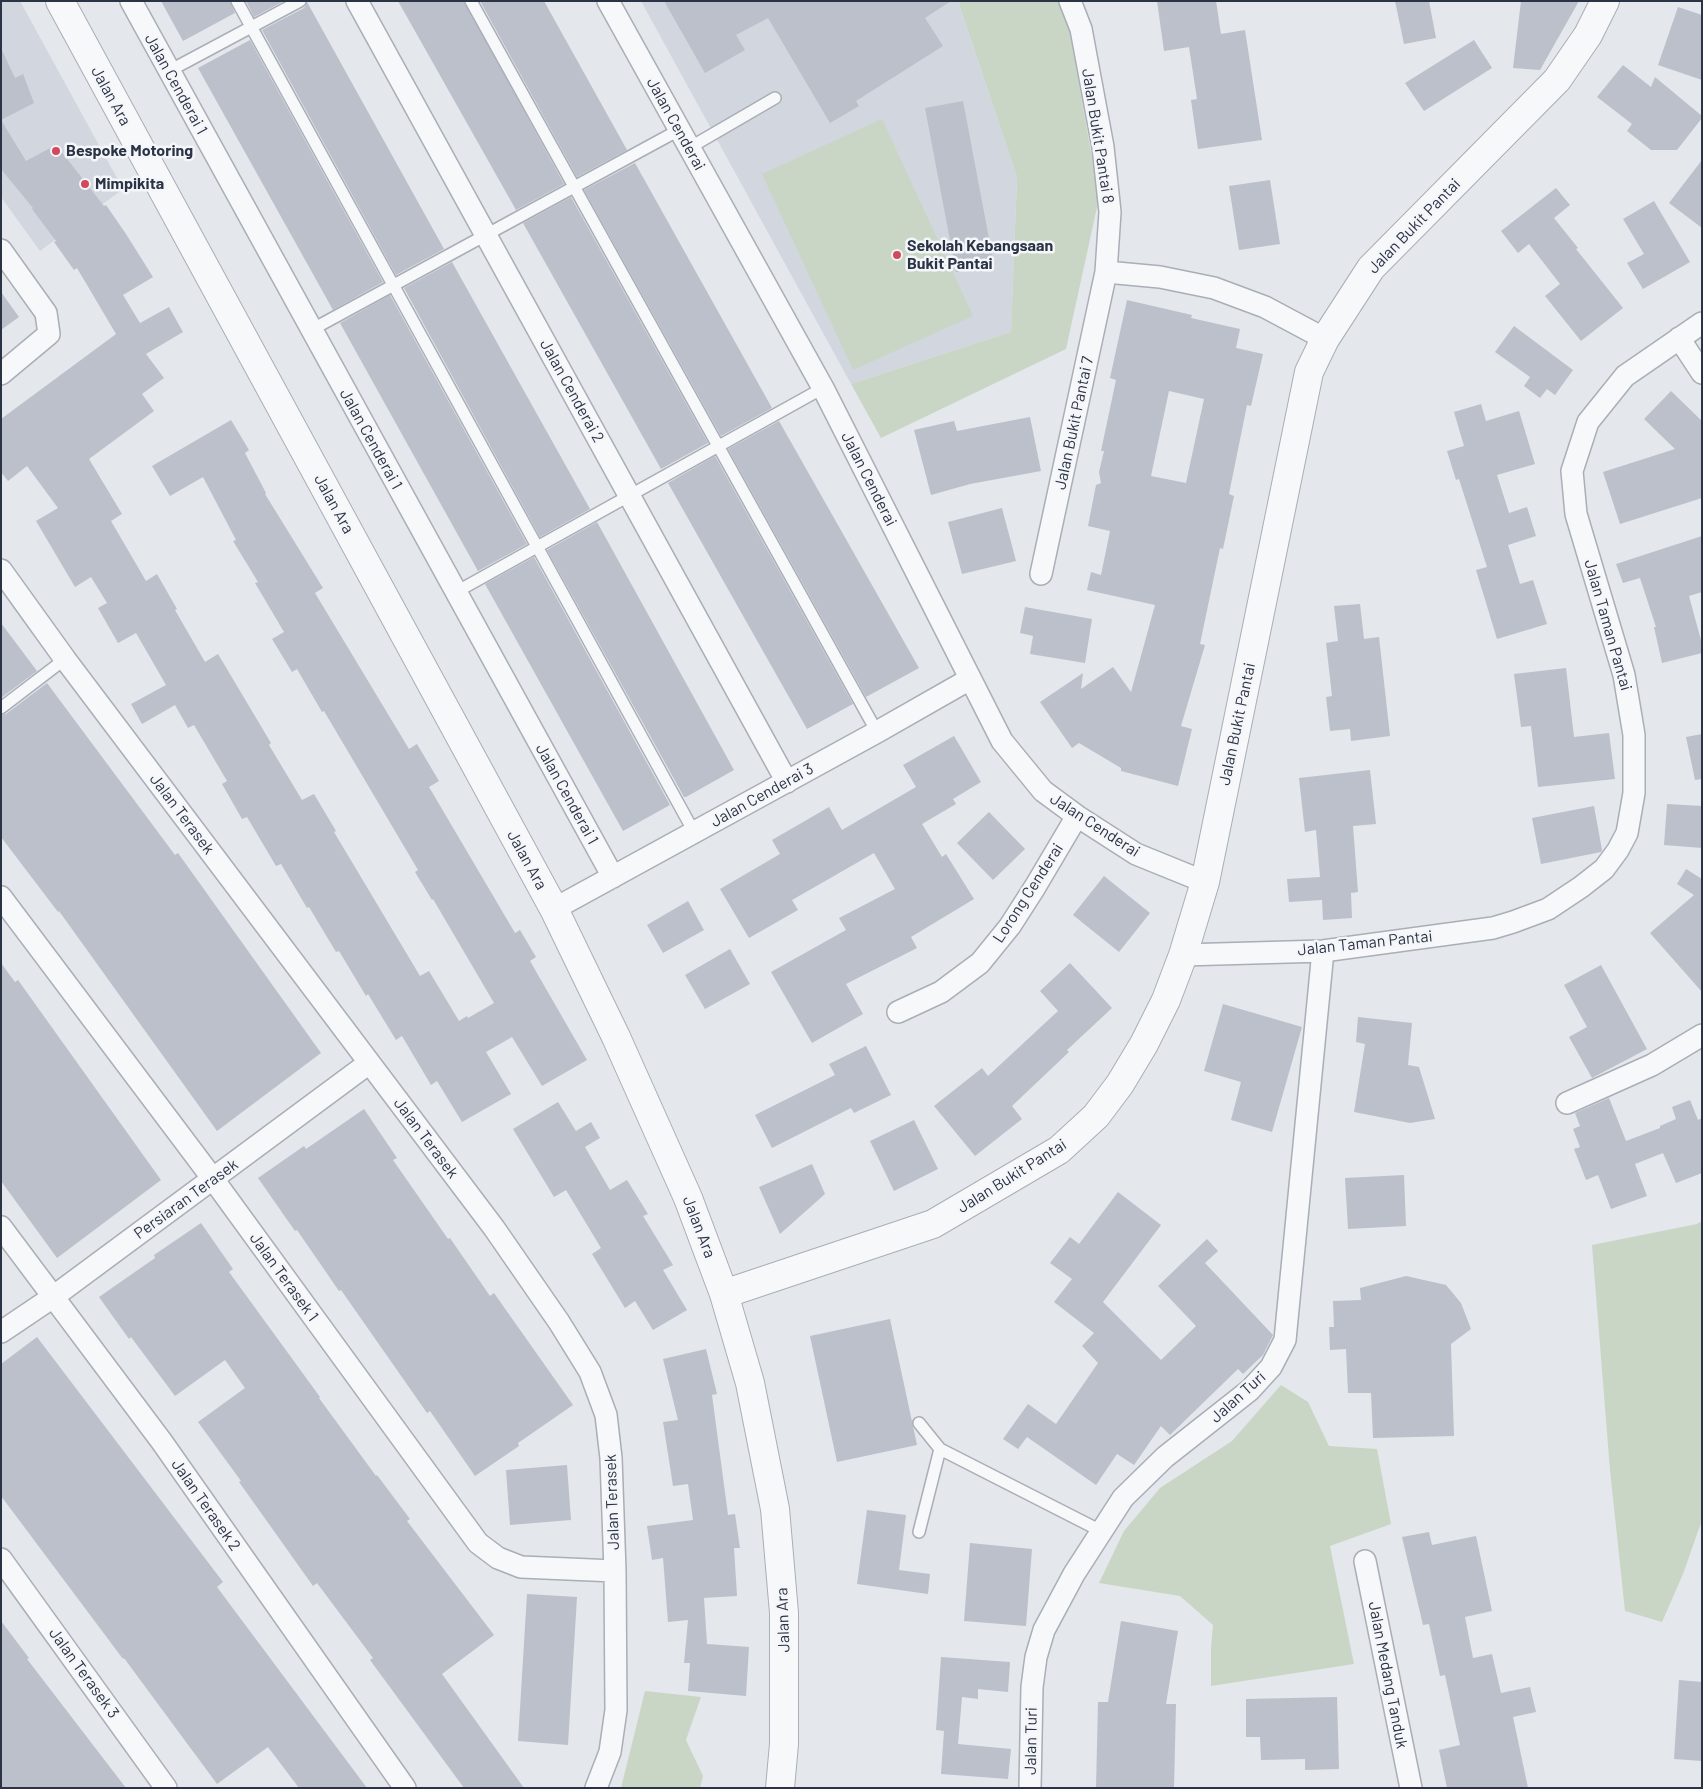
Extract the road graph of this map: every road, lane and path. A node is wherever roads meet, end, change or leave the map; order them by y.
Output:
1 (60, 1) edge
2 (130, 1) edge
3 (237, 1) edge
4 (300, 1) edge
5 (357, 1) edge
6 (471, 1) edge
7 (608, 1) edge
8 (1070, 1) edge
9 (1605, 1) edge
10 (251, 27) junction
11 (169, 71) junction
12 (775, 98) dead end
13 (684, 139) junction
14 (574, 187) junction
15 (486, 235) junction
16 (1, 250) edge
17 (1106, 272) junction
18 (393, 285) junction
19 (1702, 324) edge
20 (310, 330) junction
21 (1679, 338) junction
22 (1325, 339) junction
23 (1702, 373) edge
24 (1, 374) edge
25 (823, 388) junction
26 (718, 446) junction
27 (629, 495) junction
28 (536, 546) junction
29 (1, 570) edge
30 (1041, 574) dead end
31 (456, 592) junction
32 (65, 659) junction
33 (970, 679) junction
34 (1, 708) edge
35 (877, 732) junction
36 (787, 782) junction
37 (1077, 816) junction
38 (694, 832) junction
39 (613, 877) junction
40 (1204, 882) junction
41 (1, 897) edge
42 (554, 909) junction
43 (1323, 951) junction
44 (1184, 955) junction
45 (898, 1012) dead end
46 (1702, 1035) edge
47 (369, 1063) junction
48 (1566, 1103) dead end
49 (212, 1179) junction
50 (1, 1227) edge
51 (724, 1294) junction
52 (53, 1297) junction
53 (1, 1332) edge
54 (919, 1423) dead end
55 (940, 1449) junction
56 (1101, 1531) junction
57 (919, 1532) dead end
58 (1, 1559) edge
59 (1365, 1561) dead end
60 (615, 1570) junction
61 (166, 1788) edge
62 (405, 1788) edge
63 (596, 1788) edge
64 (780, 1788) edge
65 (1030, 1788) edge
66 (1410, 1788) edge

1 - 42 street, Jalan Ara
2 - 11 street, Jalan Cenderai 1
3 - 10 lane
4 - 10 lane
5 - 15 street, Jalan Cenderai 2
6 - 14 lane
7 - 13 street, Jalan Cenderai
8 - 17 street, Jalan Bukit Pantai 8
9 - 22 street, Jalan Bukit Pantai
10 - 11 lane
10 - 18 lane
11 - 20 street, Jalan Cenderai 1
12 - 13 lane
13 - 14 lane
13 - 25 street, Jalan Cenderai
14 - 15 lane
14 - 26 lane
15 - 18 lane
15 - 27 street, Jalan Cenderai 2
16 - 24 street
17 - 22 street
17 - 30 street, Jalan Bukit Pantai 7
18 - 20 lane
18 - 28 lane
19 - 21 street, Jalan Taman Pantai
20 - 31 street, Jalan Cenderai 1
21 - 23 street
21 - 43 street, Jalan Taman Pantai
22 - 40 street, Jalan Bukit Pantai
25 - 26 lane
25 - 33 street, Jalan Cenderai
26 - 27 lane
26 - 35 lane
27 - 28 lane
27 - 36 street, Jalan Cenderai 2
28 - 31 lane
28 - 38 lane
29 - 32 street, Jalan Terasek
31 - 39 street, Jalan Cenderai 1
32 - 34 lane
32 - 47 street, Jalan Terasek
33 - 35 street, Jalan Cenderai 3
33 - 37 street, Jalan Cenderai
35 - 36 street, Jalan Cenderai 3
36 - 38 street, Jalan Cenderai 3
37 - 40 street, Jalan Cenderai
37 - 45 street, Lorong Cenderai
38 - 39 street, Jalan Cenderai 3
39 - 42 street, Jalan Cenderai 3
40 - 44 street, Jalan Bukit Pantai
41 - 49 street, Jalan Terasek 1
42 - 51 street, Jalan Ara
43 - 44 street, Jalan Taman Pantai
43 - 56 street, Jalan Turi
44 - 51 street, Jalan Bukit Pantai
46 - 48 street
47 - 49 street, Persiaran Terasek
47 - 60 street, Jalan Terasek
49 - 52 street, Persiaran Terasek
49 - 60 street, Jalan Terasek 1
50 - 52 street, Jalan Terasek 2
51 - 64 street, Jalan Ara
52 - 53 street, Persiaran Terasek
52 - 62 street, Jalan Terasek 2
54 - 55 lane
55 - 56 lane
55 - 57 lane
56 - 65 street, Jalan Turi
58 - 61 street, Jalan Terasek 3
59 - 66 street, Jalan Medang Tanduk
60 - 63 street, Jalan Terasek

